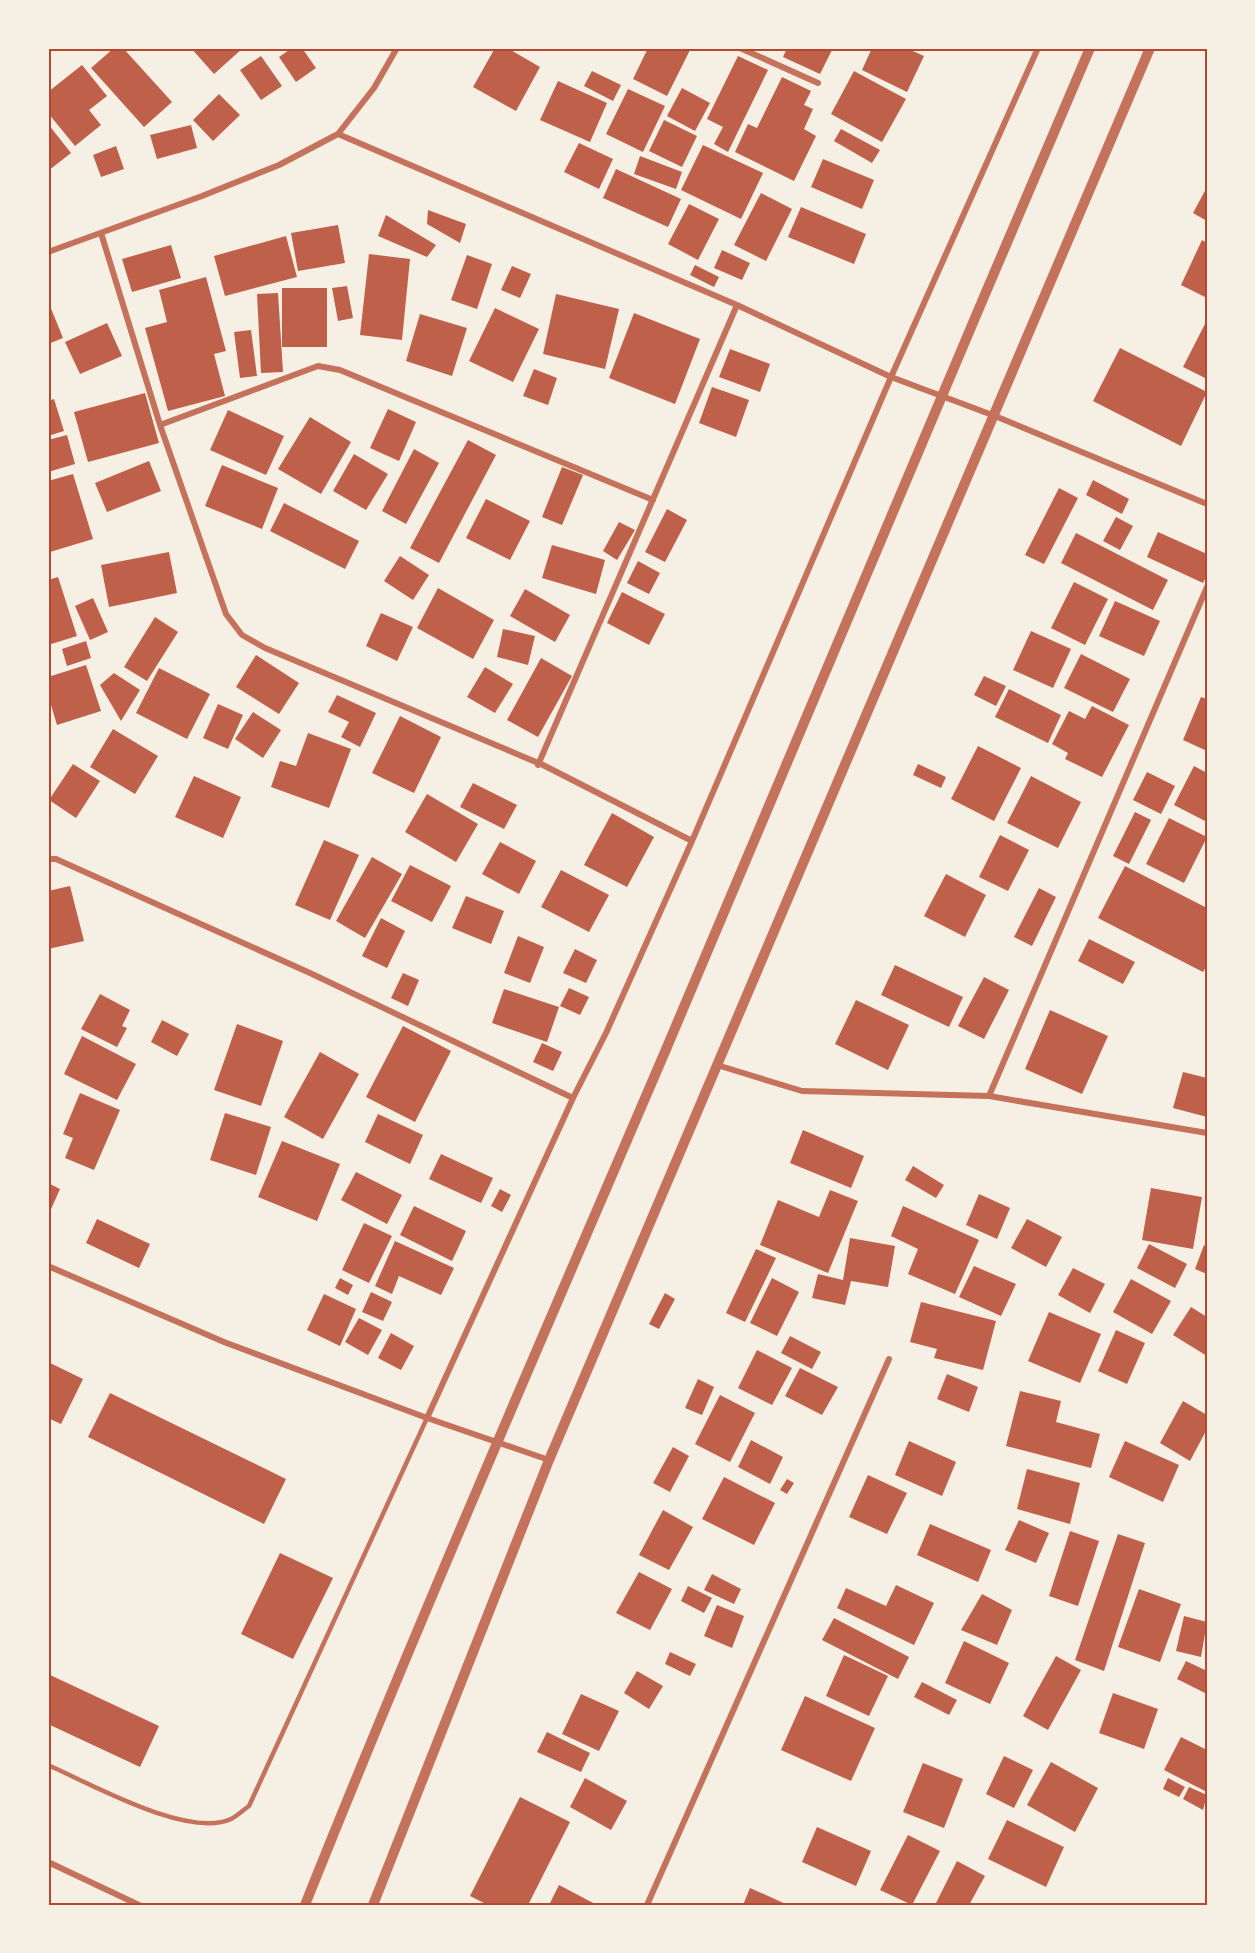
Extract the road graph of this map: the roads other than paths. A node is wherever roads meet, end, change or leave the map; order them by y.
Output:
1 (397, 48) edge
2 (740, 48) edge
3 (1038, 48) edge
4 (1090, 48) edge
5 (1150, 48) edge
6 (818, 83) dead end
7 (338, 134) junction
8 (101, 233) junction
9 (48, 252) edge
10 (737, 305) junction
11 (891, 377) junction
12 (940, 396) junction
13 (995, 416) junction
14 (160, 425) junction
15 (653, 500) junction
16 (1207, 504) edge
17 (1207, 587) edge
18 (538, 765) junction
19 (692, 841) junction
20 (48, 859) edge
21 (717, 1065) junction
22 (988, 1096) junction
23 (573, 1098) junction
24 (1207, 1133) edge
25 (48, 1266) edge
26 (889, 1359) dead end
27 (427, 1418) junction
28 (496, 1440) junction
29 (549, 1460) junction
30 (48, 1765) edge
31 (48, 1862) edge
32 (139, 1905) edge
33 (305, 1905) edge
34 (373, 1905) edge
35 (647, 1905) edge

1 - 7 street
2 - 6 street
3 - 11 street
4 - 12 street
5 - 13 street
7 - 8 street
7 - 10 street
8 - 9 street
8 - 14 street
10 - 11 street
10 - 15 street
11 - 12 street
11 - 19 street
12 - 13 street
12 - 28 street
13 - 16 street
13 - 21 street
14 - 15 street
14 - 18 street
15 - 18 street
17 - 22 street
18 - 19 street
19 - 23 street
20 - 23 street
21 - 22 street
21 - 29 street
22 - 24 street
23 - 27 street
25 - 27 street
26 - 35 street
27 - 28 street
27 - 30 lane
28 - 29 street
28 - 33 street
29 - 34 street
31 - 32 street

